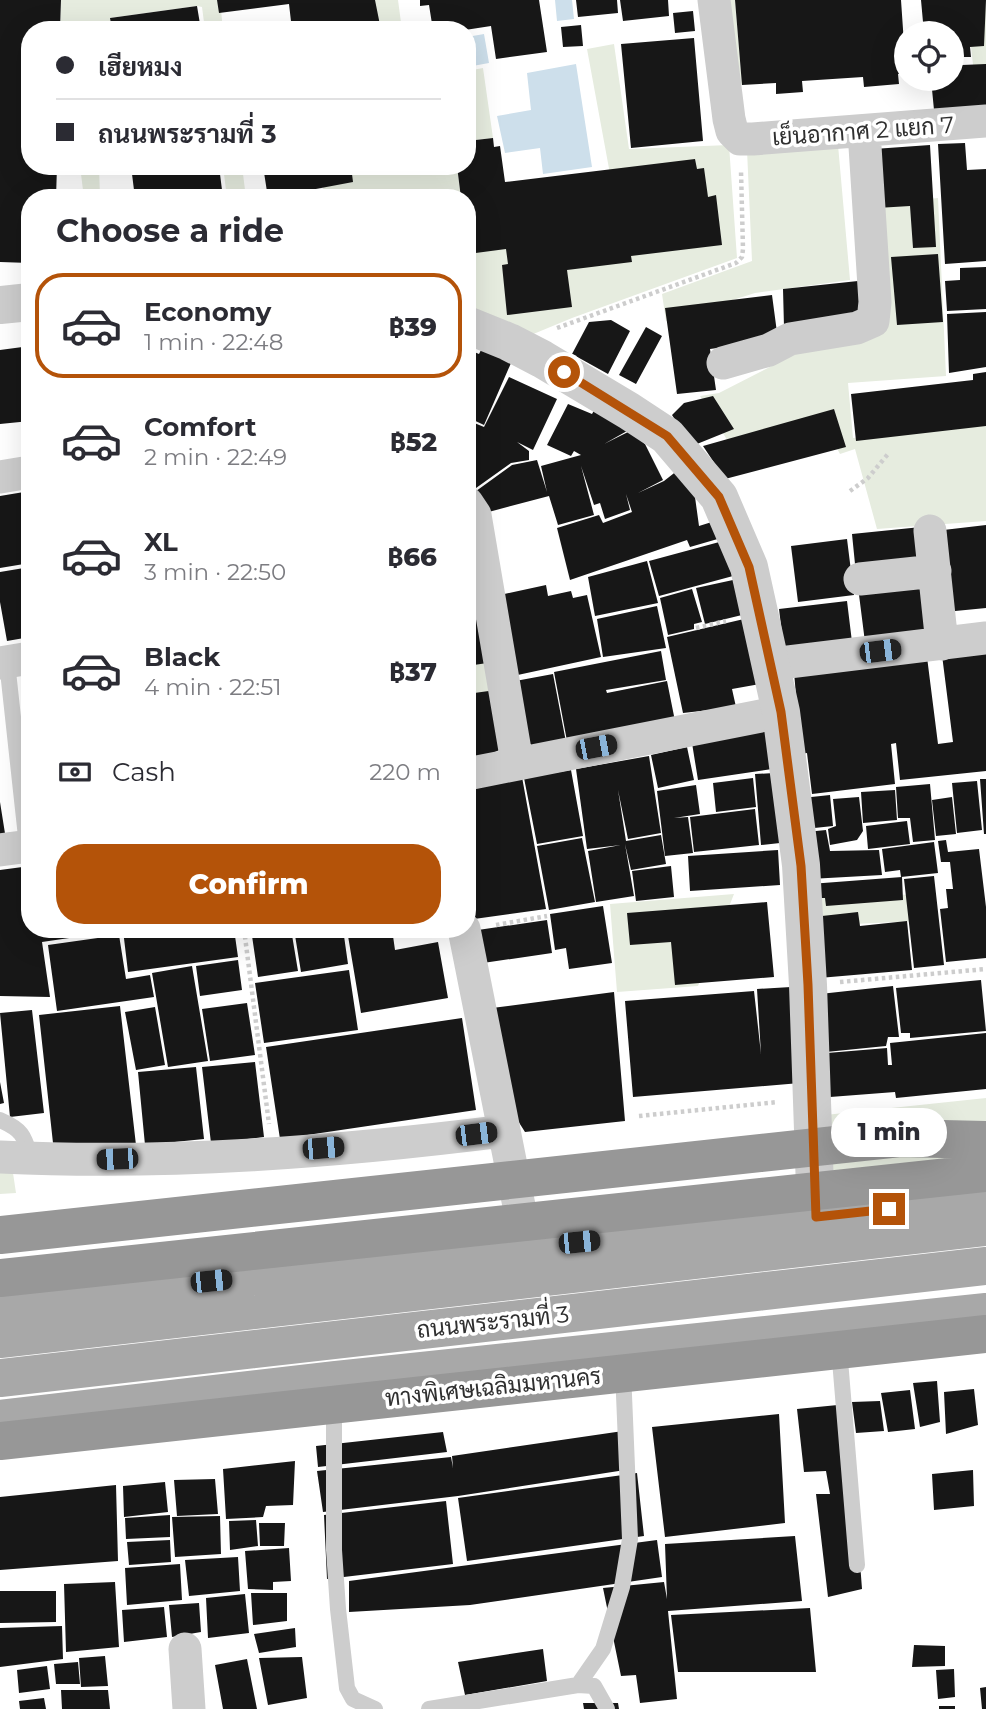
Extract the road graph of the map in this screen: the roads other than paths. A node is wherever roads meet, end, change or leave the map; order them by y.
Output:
1 (714, 0) edge
2 (986, 121) edge
3 (864, 131) junction
4 (21, 303) edge
5 (0, 305) edge
6 (476, 329) edge
7 (723, 363) dead end
8 (21, 474) edge
9 (0, 477) edge
10 (476, 521) edge
11 (930, 531) dead end
12 (934, 571) junction
13 (860, 579) dead end
14 (986, 638) edge
15 (942, 644) junction
16 (12, 661) edge
17 (772, 664) junction
18 (781, 712) junction
19 (517, 762) junction
20 (476, 772) edge
21 (19, 847) edge
22 (466, 938) edge
23 (0, 1120) edge
24 (503, 1131) junction
25 (986, 1140) edge
26 (15, 1157) edge
27 (986, 1173) edge
28 (986, 1199) edge
29 (816, 1217) junction
30 (986, 1227) edge
31 (0, 1235) edge
32 (527, 1248) junction
33 (986, 1265) edge
34 (0, 1278) edge
35 (0, 1304) edge
36 (986, 1312) edge
37 (837, 1327) junction
38 (986, 1334) edge
39 (0, 1339) edge
40 (622, 1351) junction
41 (0, 1378) edge
42 (334, 1380) junction
43 (0, 1419) edge
44 (0, 1441) edge
45 (856, 1565) dead end
46 (185, 1649) dead end
47 (578, 1685) junction
48 (189, 1709) edge
49 (375, 1709) edge
50 (429, 1709) edge
51 (607, 1709) edge

1 - 3 street, เย็นอากาศ 2 แยก 7
2 - 3 street, เย็นอากาศ 2 แยก 7
3 - 7 street
4 - 5 street
6 - 17 street
8 - 9 street
10 - 19 street
11 - 12 street
12 - 13 street
12 - 15 street
14 - 15 street
15 - 17 street
16 - 21 lane
17 - 18 street
18 - 19 street
18 - 29 street
19 - 20 street
22 - 24 street
23 - 26 lane
24 - 26 street
24 - 32 street
25 - 31 highway, bridge
27 - 34 highway, bridge
28 - 29 main road
29 - 32 main road
30 - 39 main road, ถนนพระรามที่ 3
32 - 35 main road
33 - 41 main road, ถนนพระรามที่ 3
36 - 37 main road, ถนนพระรามที่ 3
37 - 40 main road, ถนนพระรามที่ 3
37 - 45 lane
38 - 44 highway, ทางพิเศษเฉลิมมหานคร, bridge
40 - 42 main road, ถนนพระรามที่ 3
40 - 47 lane
42 - 43 main road, ถนนพระรามที่ 3
42 - 49 lane
46 - 48 street
47 - 50 lane
47 - 51 lane

